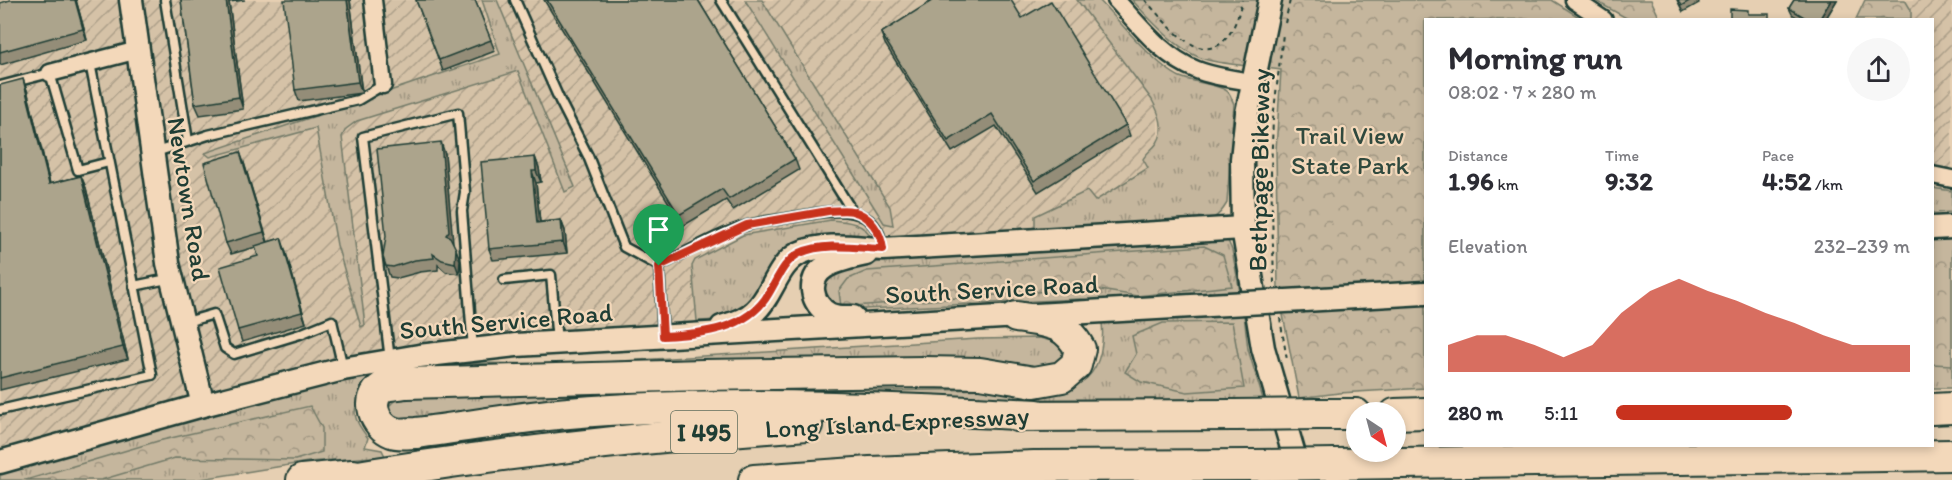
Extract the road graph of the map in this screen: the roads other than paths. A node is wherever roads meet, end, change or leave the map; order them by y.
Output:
1 (131, 0) edge
2 (165, 0) edge
3 (373, 0) edge
4 (515, 0) edge
5 (721, 0) edge
6 (1116, 0) edge
7 (1270, 0) edge
8 (1574, 0) edge
9 (1601, 18) edge
10 (138, 50) junction
11 (90, 63) junction
12 (50, 73) junction
13 (1252, 82) junction
14 (383, 85) joint
15 (0, 86) edge
16 (188, 141) junction
17 (152, 153) junction
18 (110, 162) junction
19 (1934, 175) edge
20 (1952, 179) edge
21 (852, 211) junction
22 (1952, 227) edge
23 (1243, 228) junction
24 (1934, 228) edge
25 (883, 249) junction
26 (659, 266) junction
27 (172, 278) junction
28 (504, 280) dead end
29 (134, 286) junction
30 (1424, 293) edge
31 (1016, 317) junction
32 (953, 320) junction
33 (182, 323) junction
34 (694, 335) junction
35 (663, 336) junction
36 (557, 343) junction
37 (473, 349) junction
38 (390, 360) junction
39 (343, 369) junction
40 (202, 405) junction
41 (1952, 408) edge
42 (1934, 409) edge
43 (0, 410) edge
44 (1424, 413) edge
45 (1346, 414) edge
46 (1406, 414) edge
47 (1037, 415) junction
48 (1952, 455) edge
49 (0, 462) edge
50 (374, 473) junction
51 (302, 480) edge
52 (334, 480) edge
53 (754, 480) edge
54 (1304, 480) edge

1 - 10 main road, Newtown Road
2 - 16 lane
3 - 14 street
4 - 26 lane
5 - 21 lane
6 - 13 street
7 - 13 main road
8 - 9 street
10 - 11 street
10 - 17 main road, Newtown Road
11 - 12 street
11 - 18 lane
12 - 15 lane
12 - 18 lane
13 - 23 main road
14 - 16 lane
16 - 17 lane
17 - 27 main road, Newtown Road
18 - 29 lane
19 - 20 street
21 - 25 lane
21 - 26 lane
22 - 24 main road
23 - 25 main road
23 - 54 main road
25 - 32 main road
25 - 34 main road
26 - 35 lane
27 - 29 lane
27 - 33 main road, Newtown Road
28 - 36 lane
29 - 43 lane
30 - 31 main road, South Service Road, bridge
31 - 32 main road, South Service Road
31 - 47 highway
32 - 34 main road, South Service Road
33 - 39 lane
33 - 40 main road, Newtown Road
34 - 35 main road, South Service Road
35 - 36 main road, South Service Road
36 - 37 main road, South Service Road
37 - 38 main road, South Service Road
37 - 38 lane
38 - 39 main road, South Service Road
39 - 40 main road, South Service Road
40 - 49 main road, South Service Road
41 - 42 highway
44 - 46 highway
45 - 47 highway, Long Island Expressway / I 495, bridge
47 - 50 highway, Long Island Expressway / I 495
48 - 53 highway, Long Island Expressway / I 495, bridge
50 - 51 highway
50 - 52 highway, Long Island Expressway / I 495

